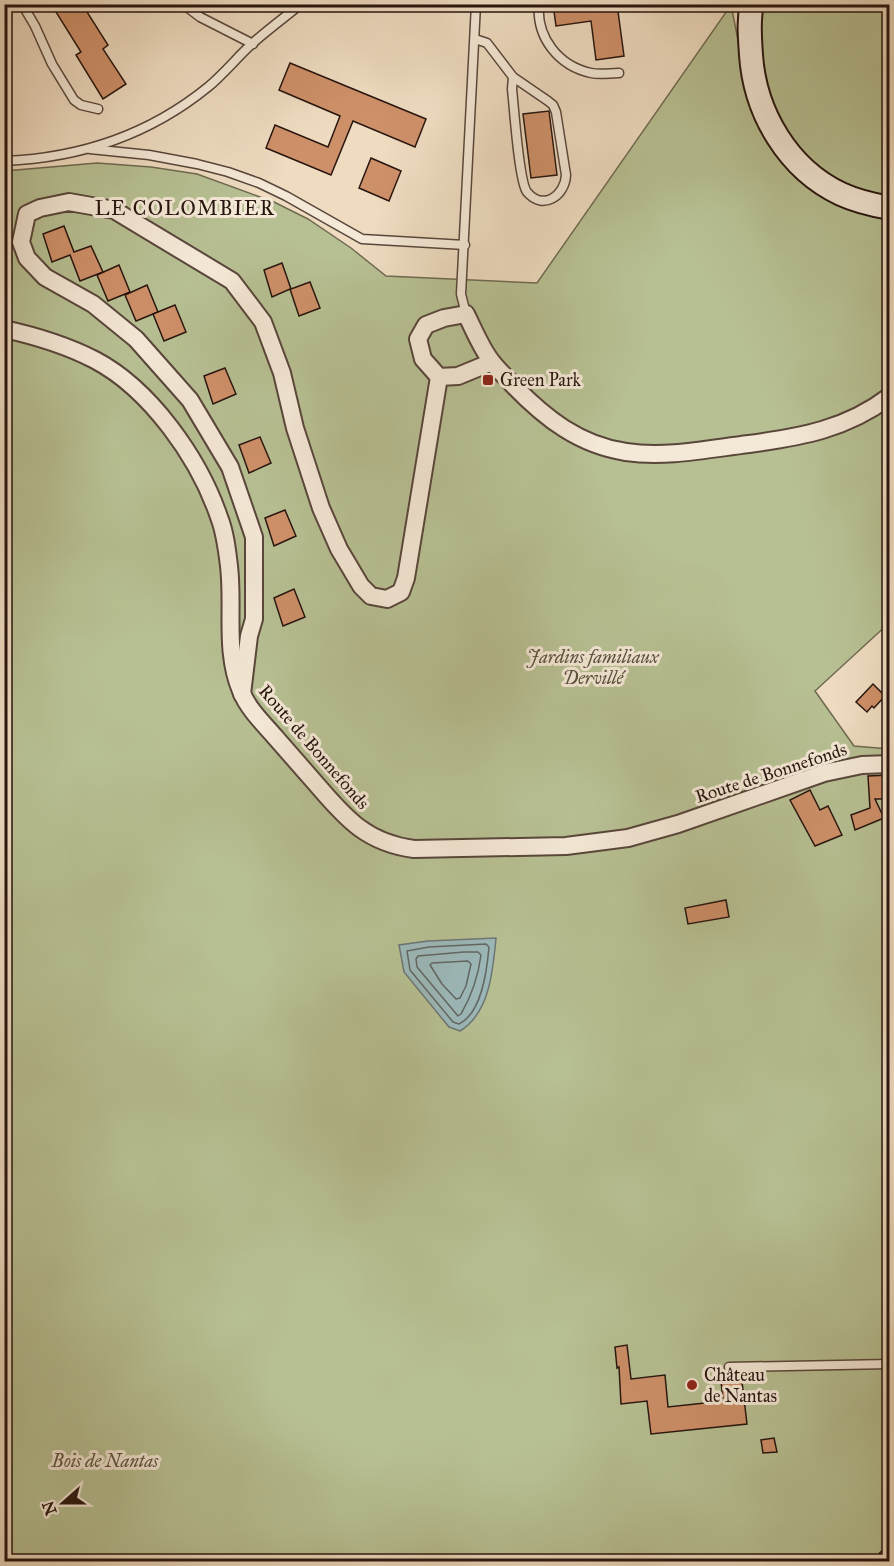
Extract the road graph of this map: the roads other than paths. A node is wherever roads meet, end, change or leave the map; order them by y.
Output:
1 (22, 4) edge
2 (183, 4) edge
3 (301, 4) edge
4 (476, 4) edge
5 (539, 4) edge
6 (752, 4) edge
7 (475, 39) junction
8 (253, 44) junction
9 (619, 73) dead end
10 (513, 77) junction
11 (98, 109) dead end
12 (90, 149) junction
13 (4, 161) edge
14 (890, 208) edge
15 (465, 245) junction
16 (466, 314) junction
17 (4, 329) edge
18 (492, 362) junction
19 (439, 377) junction
20 (890, 396) edge
21 (242, 694) junction
22 (890, 764) edge
23 (890, 1364) edge
24 (729, 1367) dead end

1 - 11 lane
2 - 8 lane
3 - 8 lane
4 - 7 lane
5 - 9 lane
6 - 14 main road
7 - 10 lane
7 - 15 lane
8 - 12 lane
10 - 10 lane
12 - 13 lane
12 - 15 lane
15 - 16 lane
16 - 18 street
16 - 19 street
17 - 21 street, Route de Bonnefonds
18 - 19 street
18 - 20 street
19 - 21 street
21 - 22 street, Route de Bonnefonds
23 - 24 lane

